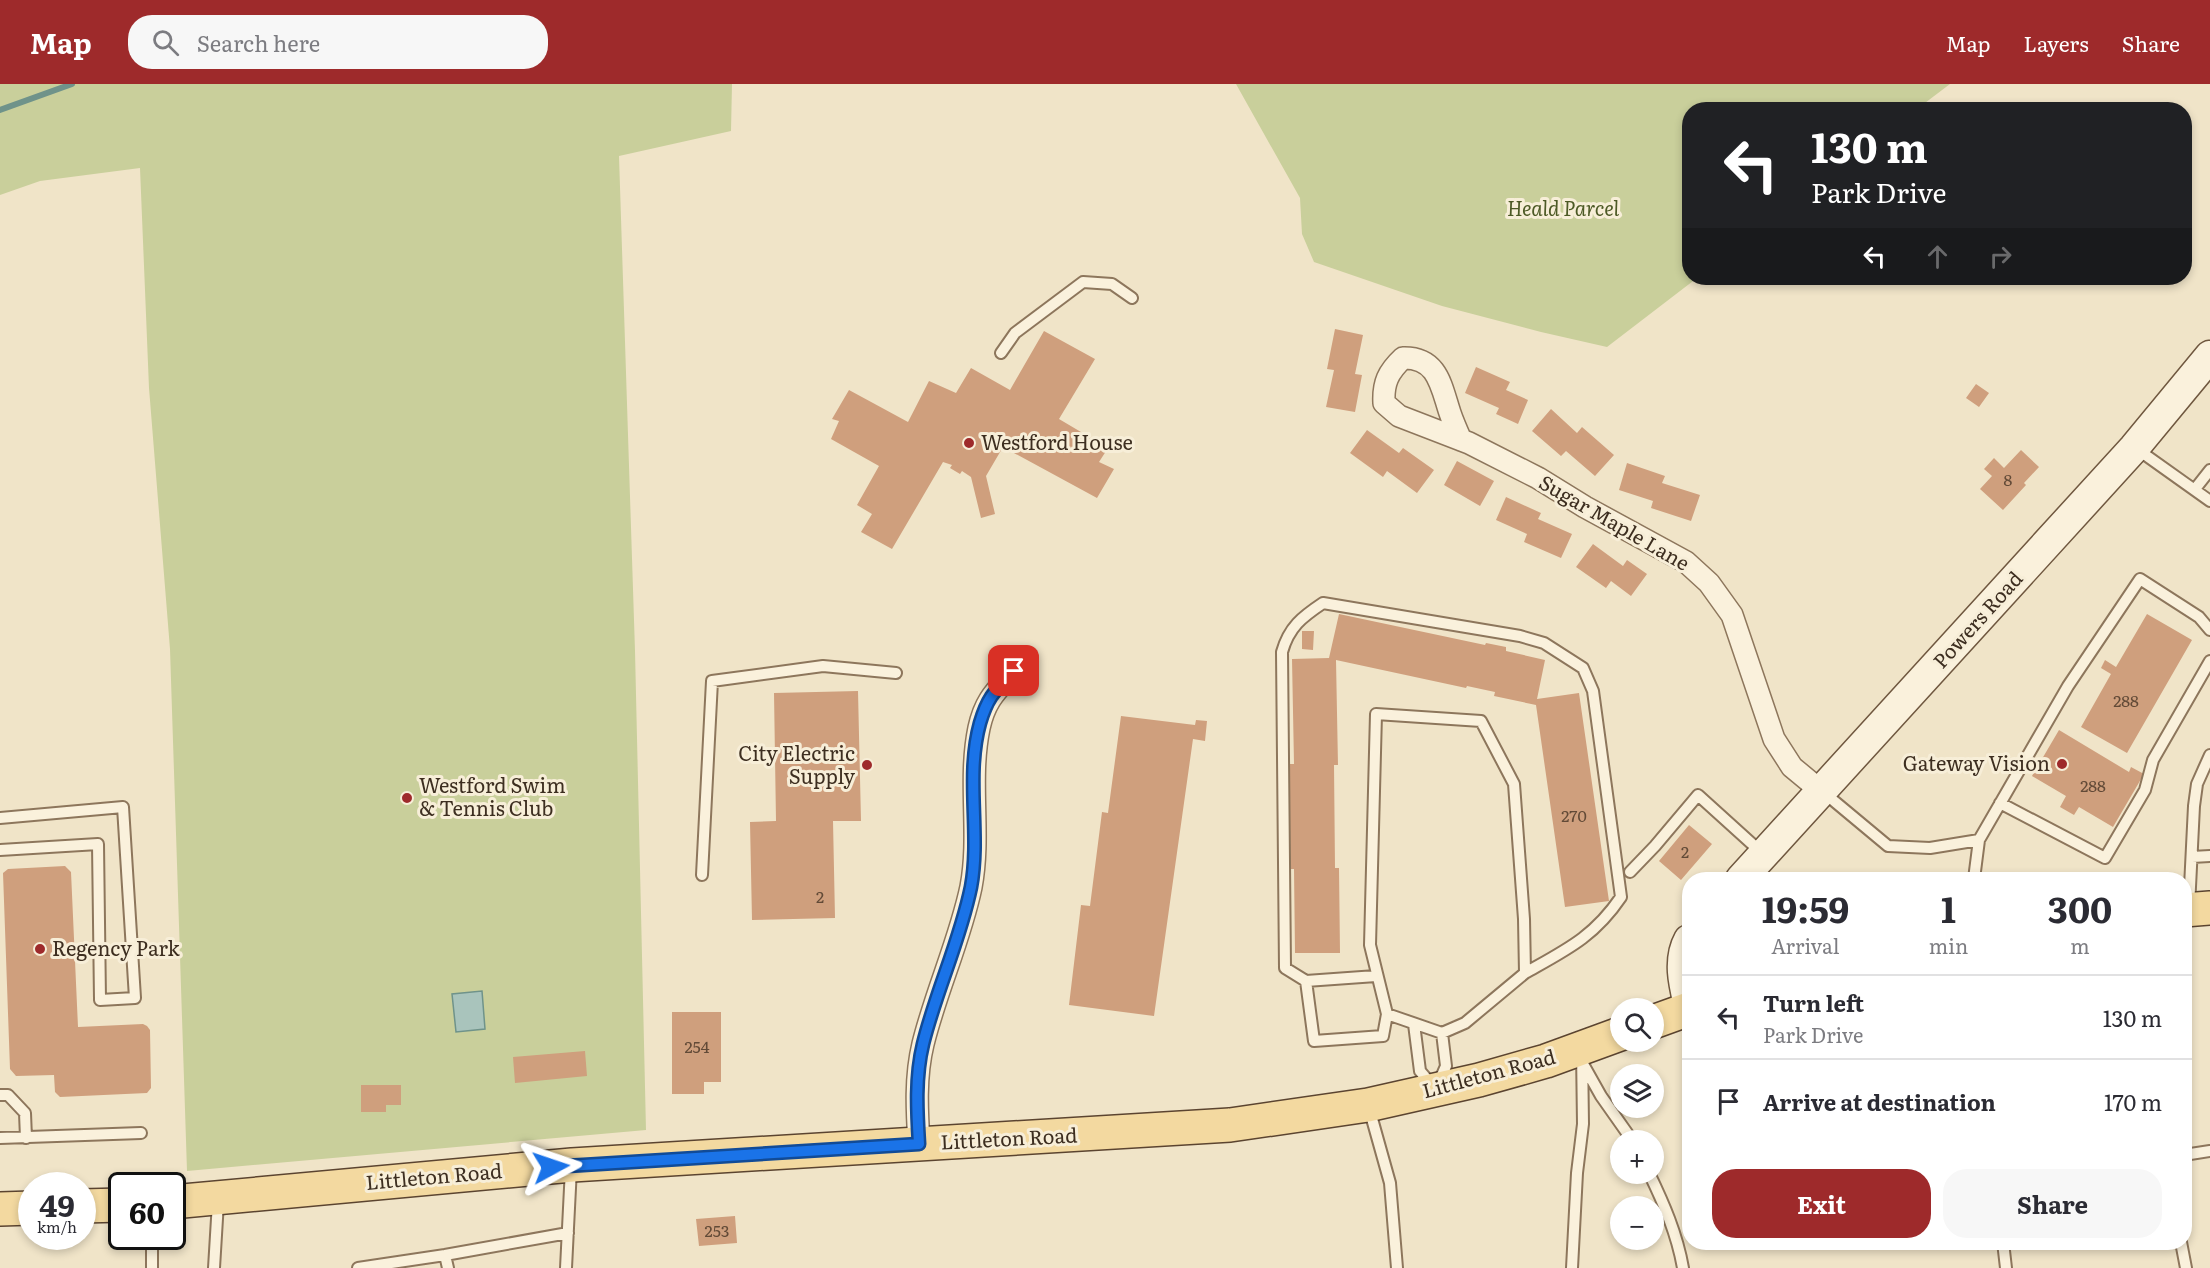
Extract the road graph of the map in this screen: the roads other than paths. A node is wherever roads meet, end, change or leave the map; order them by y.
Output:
1 (1132, 298) dead end
2 (1001, 353) dead end
3 (2210, 356) edge
4 (1461, 440) dead end
5 (2134, 448) junction
6 (2210, 470) edge
7 (2194, 489) junction
8 (2210, 501) edge
9 (2210, 630) edge
10 (2210, 661) edge
11 (1014, 671) dead end
12 (896, 673) dead end
13 (2210, 755) edge
14 (1821, 791) junction
15 (2000, 803) junction
16 (0, 818) edge
17 (1979, 840) junction
18 (0, 850) edge
19 (1764, 854) junction
20 (2210, 856) edge
21 (2193, 857) junction
22 (1630, 872) dead end
23 (1747, 872) edge
24 (1975, 872) edge
25 (702, 874) dead end
26 (2194, 909) edge
27 (1525, 973) junction
28 (1376, 976) junction
29 (1306, 981) junction
30 (1682, 1010) edge
31 (1387, 1014) junction
32 (1664, 1017) edge
33 (1414, 1024) junction
34 (1442, 1033) junction
35 (1610, 1040) edge
36 (1583, 1056) junction
37 (1436, 1090) junction
38 (0, 1095) edge
39 (1368, 1105) junction
40 (1625, 1130) edge
41 (141, 1133) dead end
42 (0, 1138) edge
43 (26, 1138) junction
44 (919, 1144) junction
45 (2210, 1151) edge
46 (2192, 1154) edge
47 (572, 1165) junction
48 (1654, 1184) edge
49 (218, 1197) junction
50 (186, 1200) edge
51 (18, 1208) edge
52 (0, 1209) edge
53 (568, 1233) junction
54 (152, 1250) edge
55 (2004, 1250) edge
56 (2183, 1250) edge
57 (445, 1255) junction
58 (152, 1268) edge
59 (214, 1268) edge
60 (358, 1268) edge
61 (448, 1268) edge
62 (566, 1268) edge
63 (1397, 1268) edge
64 (1572, 1268) edge
65 (1683, 1268) edge
66 (2006, 1268) edge
67 (2186, 1268) edge

1 - 2 lane
3 - 5 main road, Powers Road
4 - 14 street, Sugar Maple Lane
5 - 7 lane
5 - 14 main road, Powers Road
6 - 7 lane
7 - 8 lane
9 - 15 lane
10 - 15 lane
11 - 44 street
12 - 25 lane
13 - 21 lane
14 - 17 lane
14 - 19 main road, Powers Road
15 - 17 lane
16 - 18 lane
17 - 24 lane
19 - 22 lane
19 - 23 main road, Powers Road
20 - 21 lane
21 - 26 lane
27 - 28 lane
27 - 29 lane
27 - 34 lane
28 - 29 lane
28 - 31 lane
29 - 31 lane
30 - 32 main road
31 - 33 lane
33 - 34 lane
33 - 37 lane
34 - 37 lane
35 - 36 main road, Littleton Road
36 - 37 main road, Littleton Road
36 - 40 lane
36 - 64 lane
37 - 39 main road, Littleton Road
38 - 43 lane
39 - 44 main road, Littleton Road
39 - 63 lane
41 - 43 lane
42 - 43 lane
44 - 47 main road, Littleton Road
45 - 46 lane
47 - 49 main road, Littleton Road
47 - 53 lane
48 - 65 lane
49 - 50 main road, Littleton Road
49 - 59 lane
51 - 52 main road
53 - 57 lane
53 - 62 lane
54 - 58 lane
55 - 66 lane
56 - 67 lane
57 - 60 lane
57 - 61 lane

